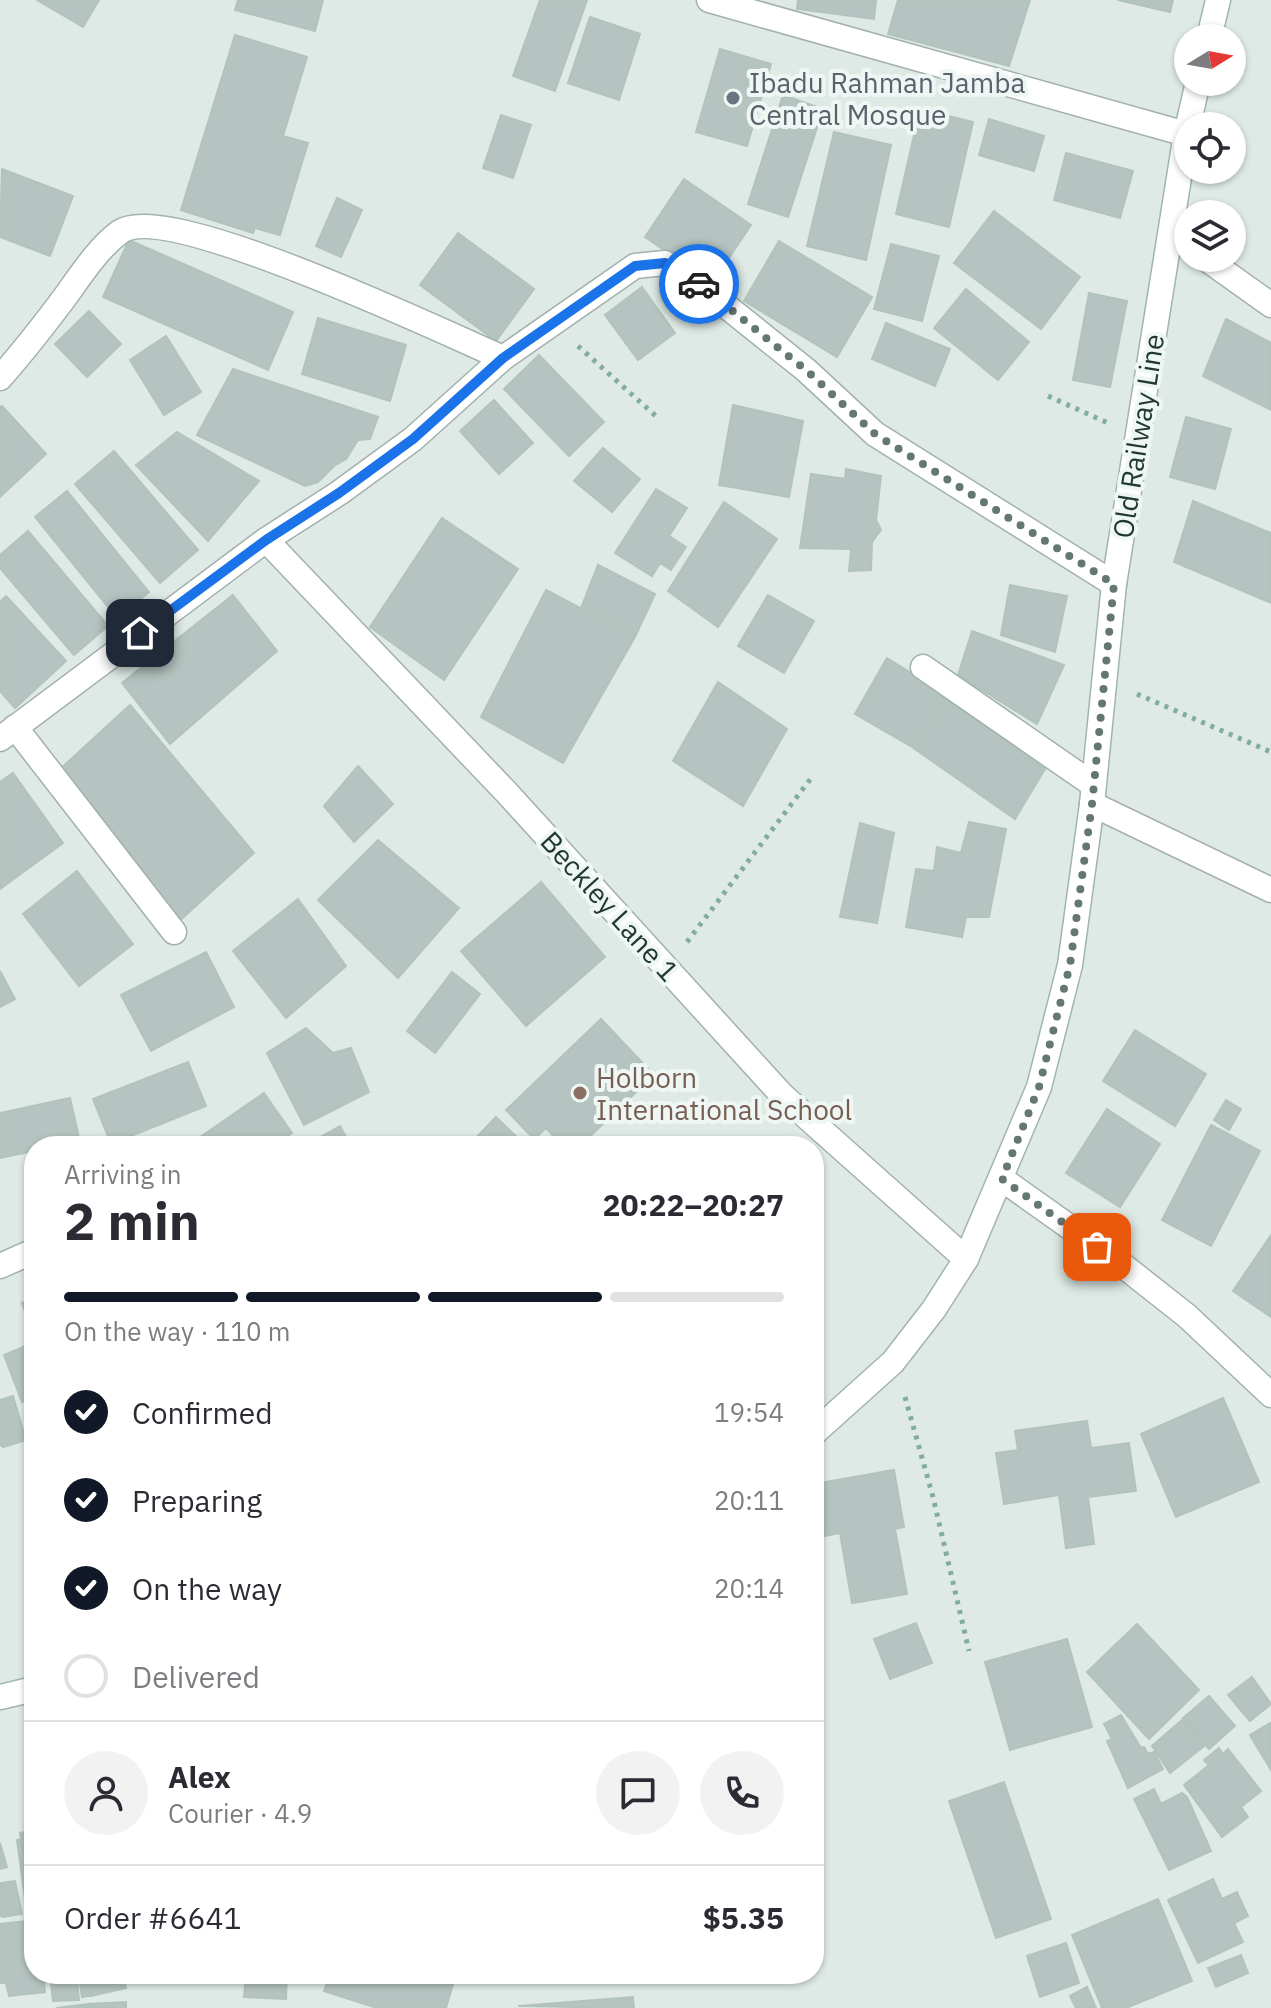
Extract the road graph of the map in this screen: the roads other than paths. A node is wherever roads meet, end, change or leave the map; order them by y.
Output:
1 (709, 0) edge
2 (1218, 0) edge
3 (1212, 24) edge
4 (1174, 131) edge
5 (1174, 264) edge
6 (1225, 272) edge
7 (1271, 305) edge
8 (503, 358) junction
9 (0, 378) edge
10 (266, 540) junction
11 (1114, 584) junction
12 (923, 667) dead end
13 (7, 733) edge
14 (1092, 794) junction
15 (1271, 890) edge
16 (174, 932) dead end
17 (1002, 1179) junction
18 (24, 1255) edge
19 (966, 1259) junction
20 (0, 1266) edge
21 (1271, 1395) edge
22 (824, 1424) edge
23 (24, 1691) edge
24 (0, 1697) edge

1 - 4 street
2 - 3 street
5 - 11 street, Old Railway Line
6 - 7 street
8 - 9 street
8 - 10 street
8 - 11 street
10 - 13 street
10 - 19 street, Beckley Lane 1
11 - 14 street, Old Railway Line
12 - 14 street
13 - 16 street
14 - 15 street
14 - 17 street, Old Railway Line
17 - 19 street, Old Railway Line
17 - 21 street
18 - 20 street
19 - 22 street, Old Railway Line
23 - 24 street

